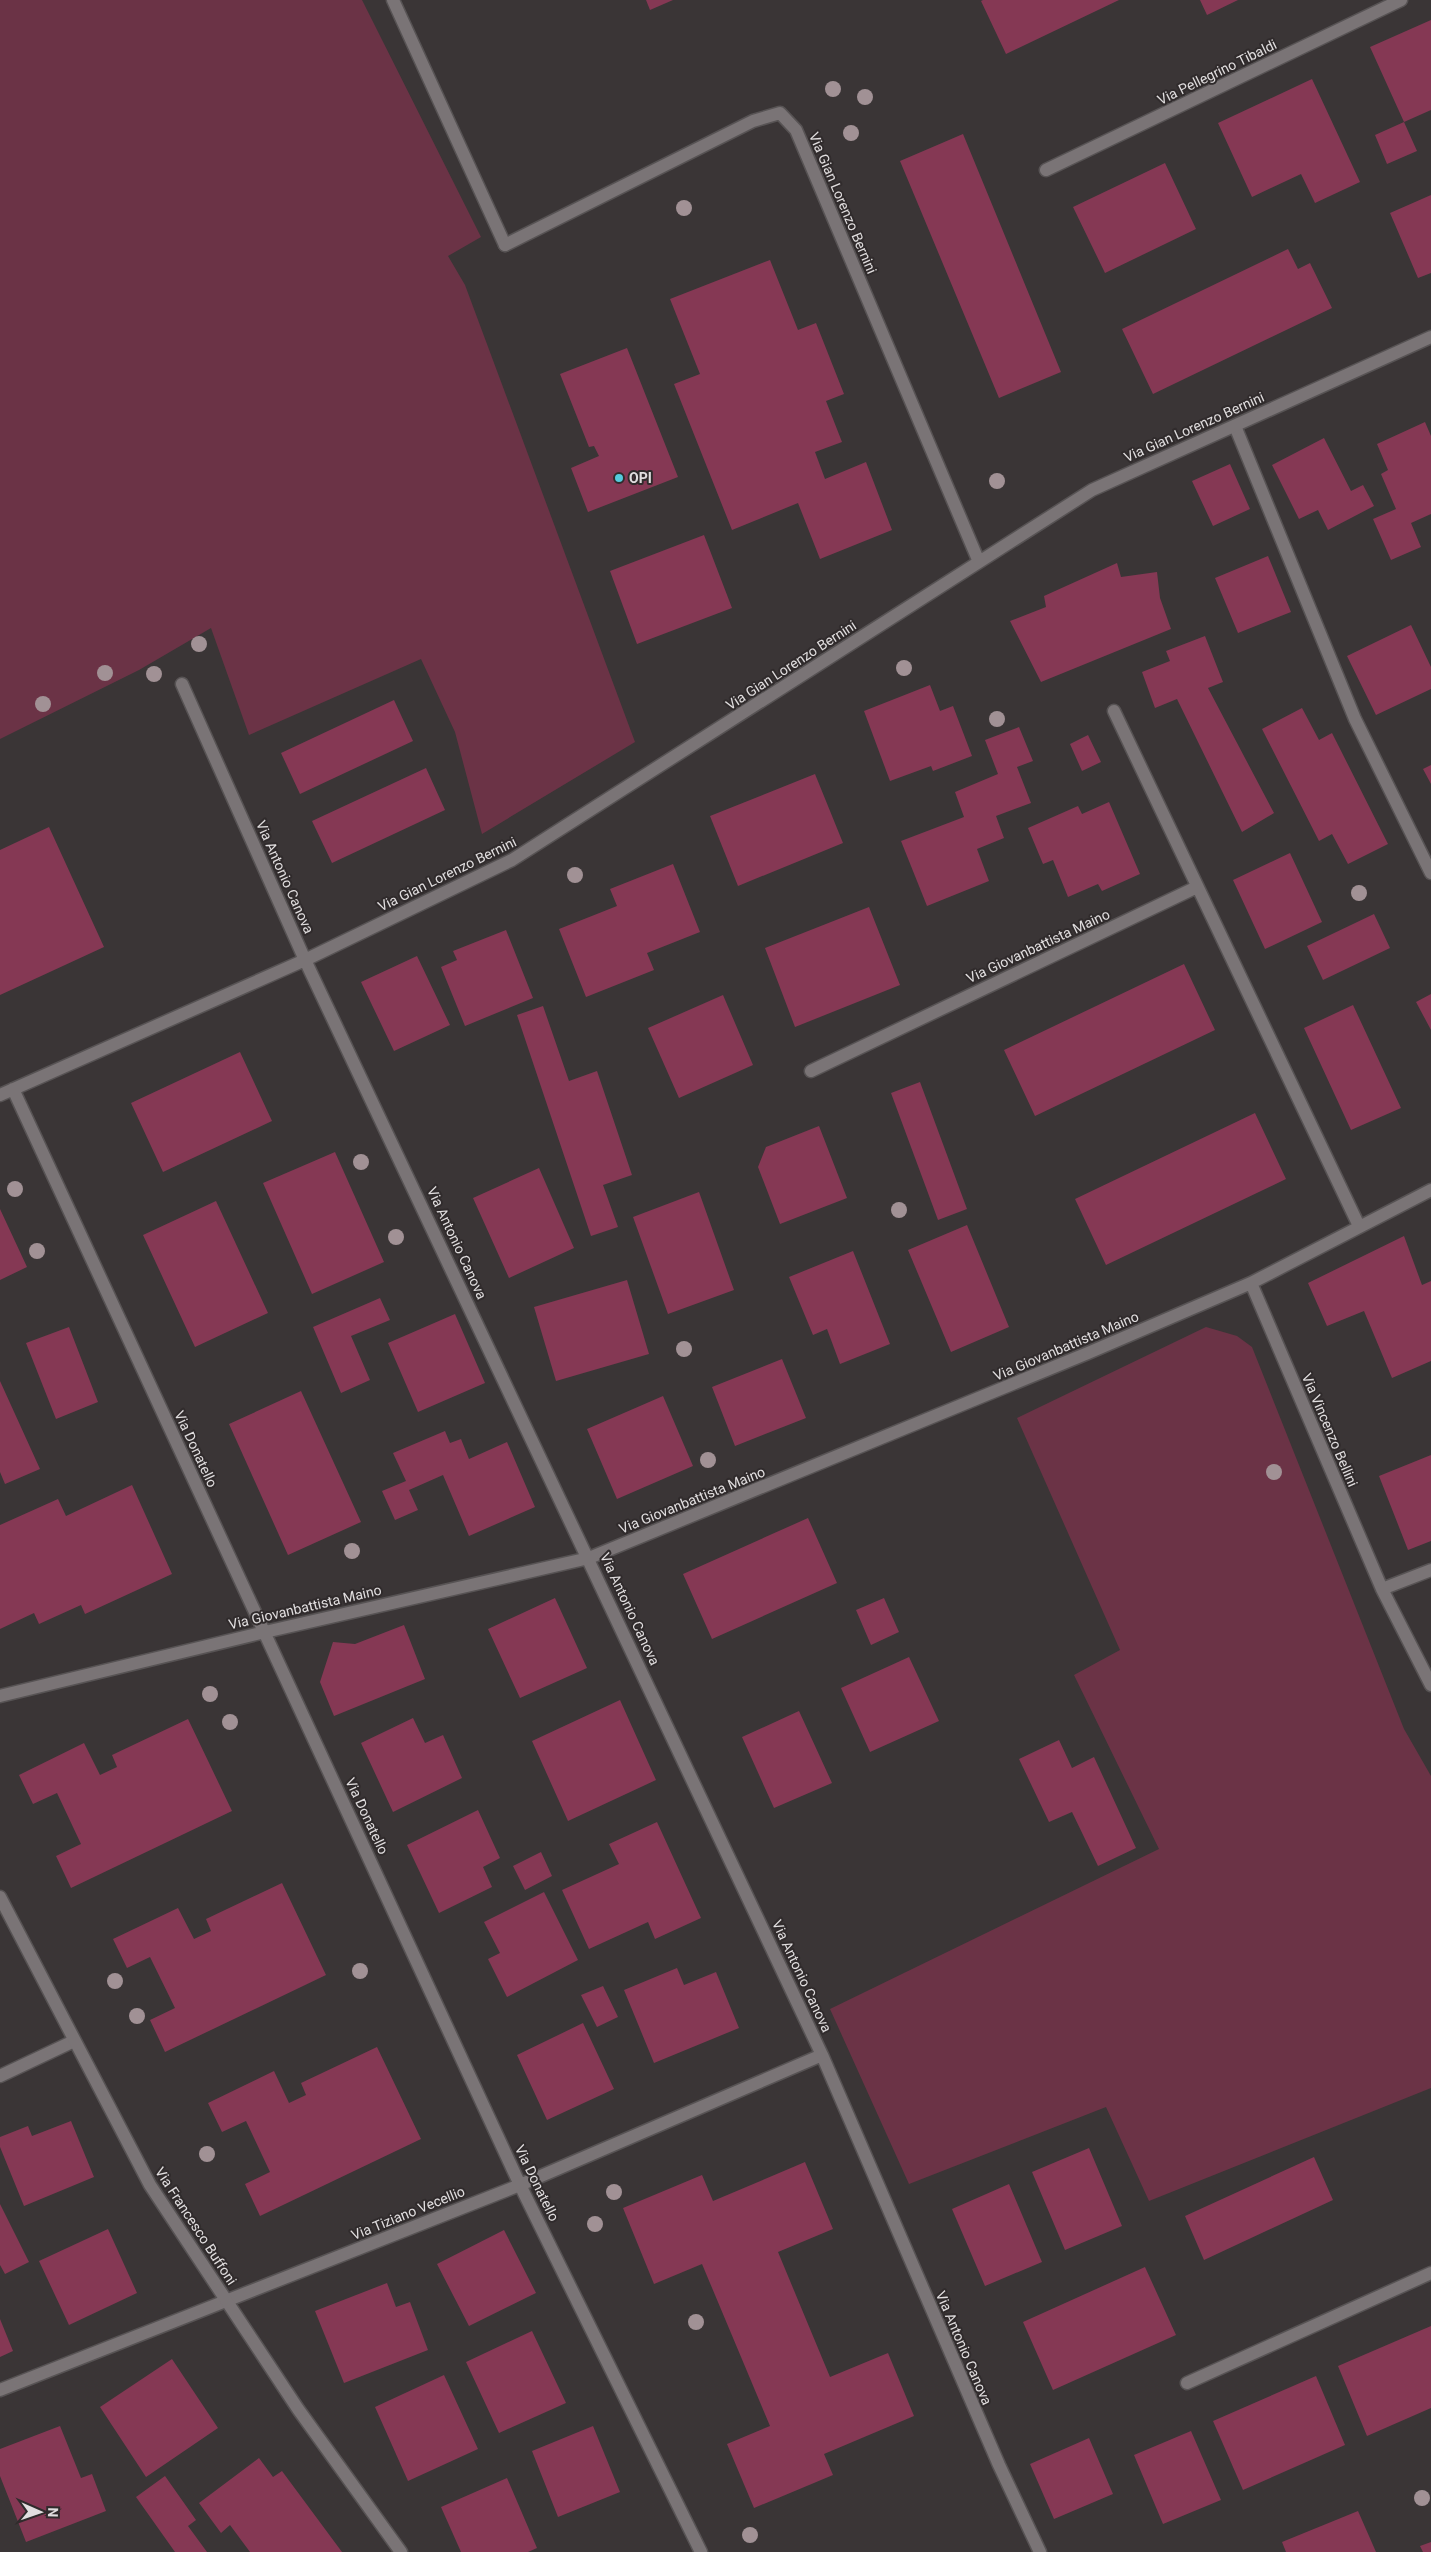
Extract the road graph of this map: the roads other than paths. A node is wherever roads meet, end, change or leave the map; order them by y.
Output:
1 (393, 0) edge
2 (1401, 0) edge
3 (1046, 170) dead end
4 (1431, 337) edge
5 (1235, 426) junction
6 (979, 562) junction
7 (182, 684) dead end
8 (1114, 711) dead end
9 (1431, 873) edge
10 (1197, 887) junction
11 (306, 960) junction
12 (811, 1070) dead end
13 (13, 1089) junction
14 (0, 1095) edge
15 (1431, 1190) edge
16 (1359, 1226) junction
17 (1251, 1282) junction
18 (589, 1558) junction
19 (1431, 1570) edge
20 (1382, 1589) junction
21 (265, 1632) junction
22 (1431, 1685) edge
23 (0, 1696) edge
24 (0, 1897) edge
25 (74, 2041) junction
26 (822, 2055) junction
27 (0, 2076) edge
28 (520, 2185) junction
29 (1431, 2273) edge
30 (227, 2302) junction
31 (1187, 2383) dead end
32 (0, 2390) edge
33 (401, 2552) edge
34 (701, 2552) edge
35 (1040, 2552) edge

1 - 6 street, Via Gian Lorenzo Bernini
2 - 3 street, Via Pellegrino Tibaldi
4 - 5 street, Via Gian Lorenzo Bernini
5 - 6 street, Via Gian Lorenzo Bernini
5 - 9 street
6 - 11 street, Via Gian Lorenzo Bernini
7 - 11 street, Via Antonio Canova
8 - 10 street
10 - 12 street, Via Giovanbattista Maino
10 - 16 street
11 - 13 street, Via Gian Lorenzo Bernini
11 - 18 street, Via Antonio Canova
13 - 14 street, Via Gian Lorenzo Bernini
13 - 21 street, Via Donatello
15 - 16 street, Via Giovanbattista Maino
16 - 17 street, Via Giovanbattista Maino
17 - 18 street, Via Giovanbattista Maino
17 - 20 street, Via Vincenzo Bellini
18 - 21 street, Via Giovanbattista Maino
18 - 26 street, Via Antonio Canova
19 - 20 street
20 - 22 street, Via Vincenzo Bellini
21 - 23 street, Via Giovanbattista Maino
21 - 28 street, Via Donatello
24 - 25 street, Via Francesco Buffoni
25 - 27 street
25 - 30 street, Via Francesco Buffoni
26 - 28 street, Via Tiziano Vecellio
26 - 35 street, Via Antonio Canova
28 - 30 street, Via Tiziano Vecellio
28 - 34 street, Via Donatello
29 - 31 street
30 - 32 street, Via Tiziano Vecellio
30 - 33 street, Via Francesco Buffoni

